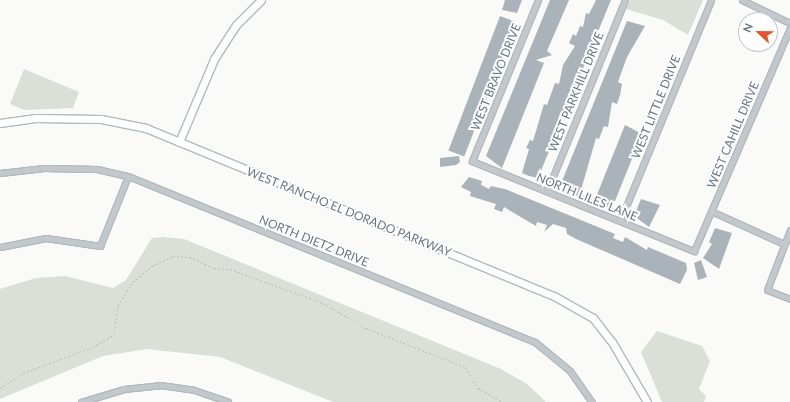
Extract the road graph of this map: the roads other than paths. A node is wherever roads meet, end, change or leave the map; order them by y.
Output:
1 (261, 0) edge
2 (538, 0) edge
3 (625, 0) edge
4 (711, 0) edge
5 (742, 0) edge
6 (790, 23) edge
7 (790, 28) edge
8 (0, 123) edge
9 (179, 142) junction
10 (472, 161) joint
11 (0, 173) edge
12 (128, 176) junction
13 (547, 191) junction
14 (710, 211) junction
15 (620, 221) junction
16 (790, 230) edge
17 (784, 244) junction
18 (0, 247) edge
19 (694, 251) joint
20 (790, 299) edge
21 (81, 402) edge
22 (228, 402) edge
23 (592, 402) edge
24 (647, 402) edge

1 - 9 street
2 - 10 street, WEST BRAVO DRIVE
3 - 13 street, WEST PARKHILL DRIVE
4 - 15 street, WEST LITTLE DRIVE
5 - 6 street
7 - 14 street, WEST CAHILL DRIVE
8 - 9 street, WEST RANCHO EL DORADO PARKWAY
9 - 24 street, WEST RANCHO EL DORADO PARKWAY
10 - 13 street, NORTH LILES LANE
11 - 12 street, NORTH DIETZ DRIVE
12 - 18 street
12 - 23 street, NORTH DIETZ DRIVE
13 - 15 street, NORTH LILES LANE
14 - 17 street
14 - 19 street, WEST CAHILL DRIVE
15 - 19 street, NORTH LILES LANE
16 - 17 street
17 - 20 street
21 - 22 street

